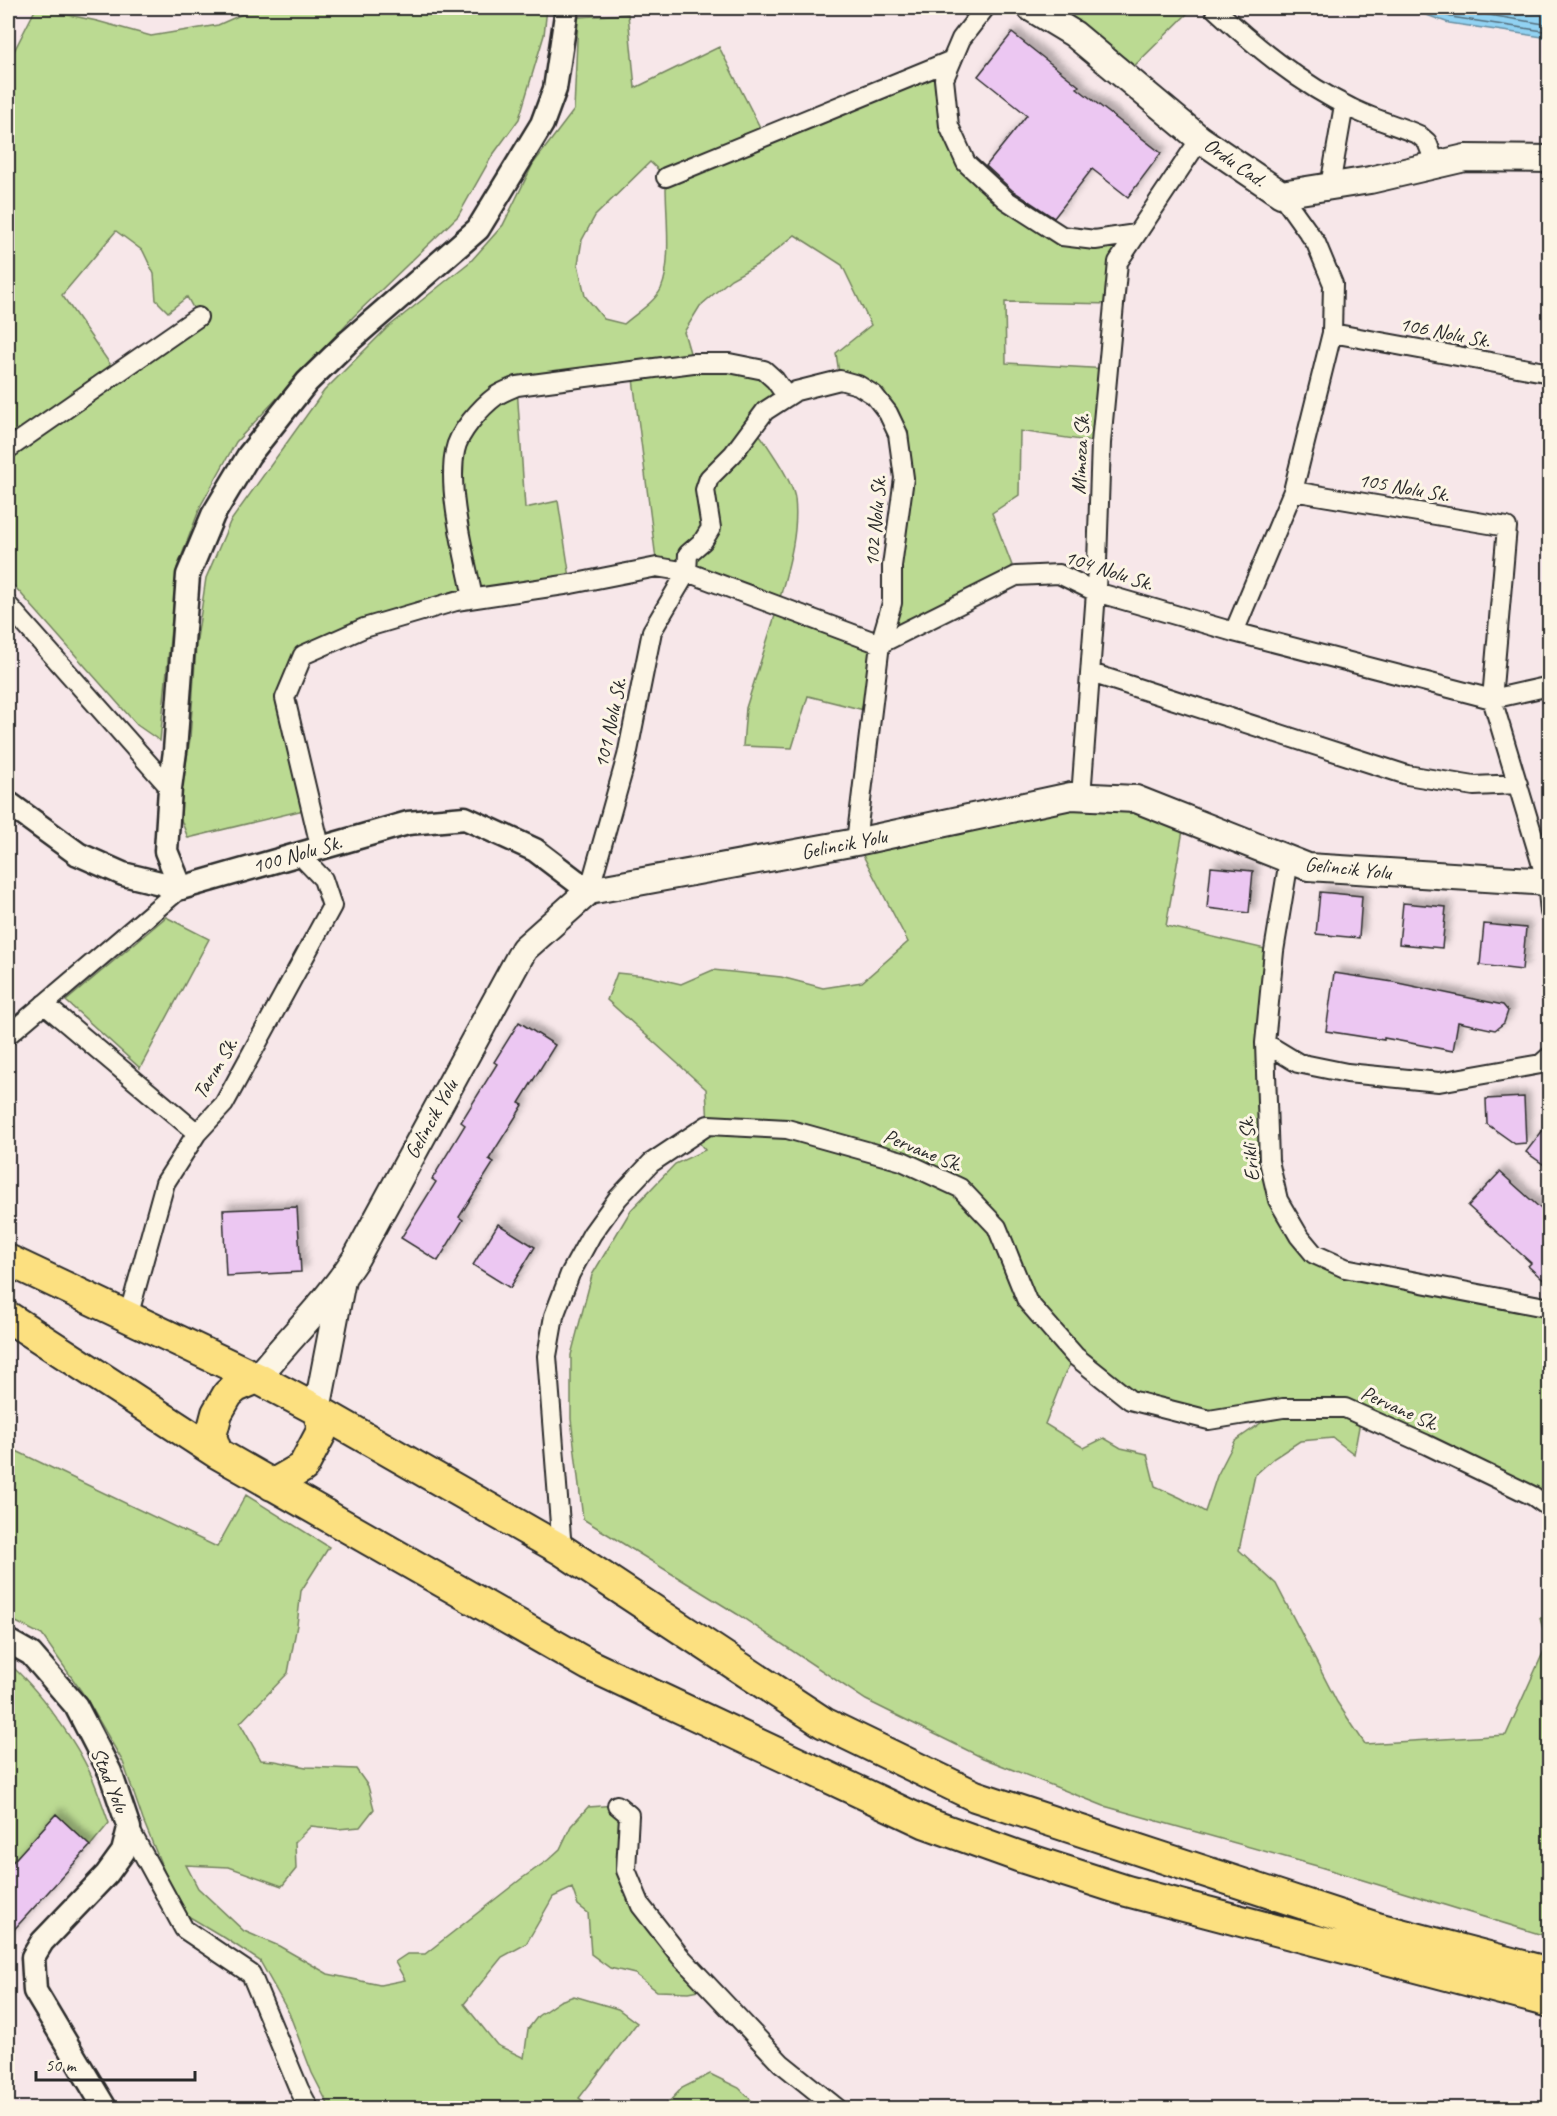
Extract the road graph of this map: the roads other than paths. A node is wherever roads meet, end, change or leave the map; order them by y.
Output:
1 (567, 8) edge
2 (985, 8) edge
3 (1031, 8) edge
4 (1214, 8) edge
5 (952, 60) junction
6 (1344, 105) junction
7 (1200, 139) junction
8 (1550, 159) edge
9 (1436, 165) junction
10 (666, 177) dead end
11 (1329, 186) junction
12 (1281, 194) junction
13 (1136, 234) junction
14 (198, 317) dead end
15 (1332, 333) junction
16 (1550, 373) edge
17 (787, 397) junction
18 (8, 449) edge
19 (1293, 490) junction
20 (687, 572) junction
21 (1096, 592) junction
22 (472, 598) junction
23 (8, 605) edge
24 (1234, 632) junction
25 (880, 644) junction
26 (1091, 673) junction
27 (1550, 686) edge
28 (1492, 699) junction
29 (1518, 784) junction
30 (170, 788) junction
31 (1081, 797) junction
32 (8, 803) edge
33 (856, 842) junction
34 (310, 850) junction
35 (1288, 860) junction
36 (1548, 882) edge
37 (181, 888) junction
38 (589, 891) junction
39 (1550, 912) edge
40 (44, 1004) junction
41 (8, 1035) edge
42 (1265, 1043) junction
43 (1550, 1056) edge
44 (197, 1133) junction
45 (8, 1260) edge
46 (342, 1279) junction
47 (1550, 1308) edge
48 (8, 1317) edge
49 (128, 1317) junction
50 (257, 1378) junction
51 (317, 1410) junction
52 (217, 1453) junction
53 (272, 1485) junction
54 (1550, 1508) edge
55 (562, 1550) junction
56 (8, 1641) edge
57 (617, 1805) dead end
58 (129, 1828) junction
59 (1548, 1995) edge
60 (105, 2109) edge
61 (309, 2109) edge
62 (837, 2109) edge

1 - 30 street
2 - 5 street
3 - 7 main road, Ordu Cad.
4 - 6 street
5 - 10 street
5 - 13 street
6 - 9 street
6 - 11 street
7 - 12 main road, Ordu Cad.
7 - 13 street, Mimoza Sk.
8 - 9 main road, Ordu Cad.
9 - 11 main road, Ordu Cad.
11 - 12 main road, Ordu Cad.
12 - 15 street
13 - 21 street, Mimoza Sk.
14 - 18 street
15 - 16 street, 106 Nolu Sk.
15 - 19 street
17 - 20 street, 102 Nolu Sk.
17 - 22 street
17 - 25 street, 102 Nolu Sk.
19 - 24 street
19 - 28 street, 105 Nolu Sk.
20 - 22 street
20 - 25 street
20 - 38 street, 101 Nolu Sk.
21 - 24 street, 104 Nolu Sk.
21 - 25 street, 104 Nolu Sk.
21 - 26 street, Mimoza Sk.
22 - 34 street
23 - 30 street
24 - 28 street, 104 Nolu Sk.
25 - 33 street
26 - 29 street
26 - 31 street, Mimoza Sk.
27 - 28 street
28 - 29 street
29 - 36 street
30 - 37 street
31 - 33 main road, Gelincik Yolu
31 - 35 main road, Gelincik Yolu
32 - 37 street, 100 Nolu Sk.
33 - 38 main road, Gelincik Yolu
34 - 37 street, 100 Nolu Sk.
34 - 38 street, 100 Nolu Sk.
34 - 44 street, Tarım Sk.
35 - 36 main road, Gelincik Yolu
35 - 42 street, Erikli Sk.
36 - 39 street
37 - 40 street
38 - 46 main road, Gelincik Yolu
40 - 41 street
40 - 44 street
42 - 43 street
42 - 47 street, Erikli Sk.
44 - 49 street, Tarım Sk.
45 - 49 highway
46 - 50 main road
46 - 51 main road
48 - 52 highway
49 - 50 highway
50 - 51 highway
50 - 52 highway
51 - 53 highway
51 - 55 highway
52 - 53 highway
53 - 59 highway
54 - 55 street, Pervane Sk.
55 - 59 highway
56 - 58 street, Stad Yolu
57 - 62 street
58 - 60 street, Stad Yolu
58 - 61 street

